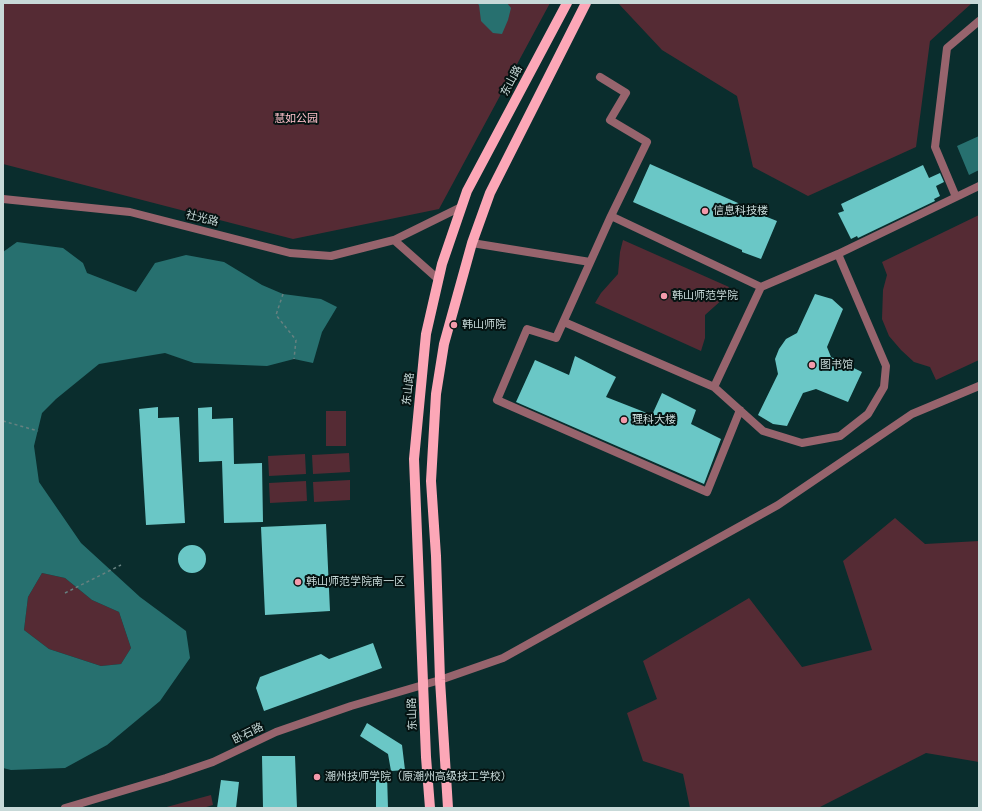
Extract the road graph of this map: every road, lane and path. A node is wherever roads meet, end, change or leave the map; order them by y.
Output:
1 (567, 3) edge
2 (586, 3) edge
3 (979, 21) edge
4 (600, 77) dead end
5 (979, 186) edge
6 (956, 197) junction
7 (3, 199) edge
8 (461, 207) junction
9 (611, 216) junction
10 (394, 240) junction
11 (472, 243) junction
12 (838, 254) junction
13 (590, 262) junction
14 (438, 279) junction
15 (761, 287) junction
16 (283, 294) dead end
17 (564, 322) junction
18 (294, 359) dead end
19 (979, 386) edge
20 (714, 387) junction
21 (740, 410) junction
22 (3, 421) edge
23 (38, 431) dead end
24 (120, 565) dead end
25 (65, 592) dead end
26 (440, 680) junction
27 (423, 685) junction
28 (65, 808) edge
29 (430, 808) edge
30 (448, 808) edge

1 - 8 main road, 东山路
2 - 11 main road
3 - 6 street
4 - 9 street
5 - 6 street
6 - 12 street
7 - 10 street, 社光路
8 - 10 street, 社光路
8 - 14 main road, 东山路
9 - 13 street
9 - 15 street
10 - 14 street
11 - 13 street
11 - 26 main road
12 - 15 street
12 - 21 street
13 - 17 street
14 - 27 main road, 东山路
15 - 20 street
16 - 18 path
17 - 20 street
17 - 21 street
19 - 26 street, 卧石路
20 - 21 street
22 - 23 path
24 - 25 path
26 - 27 street, 卧石路
26 - 30 main road
27 - 28 street, 卧石路
27 - 29 main road, 东山路

